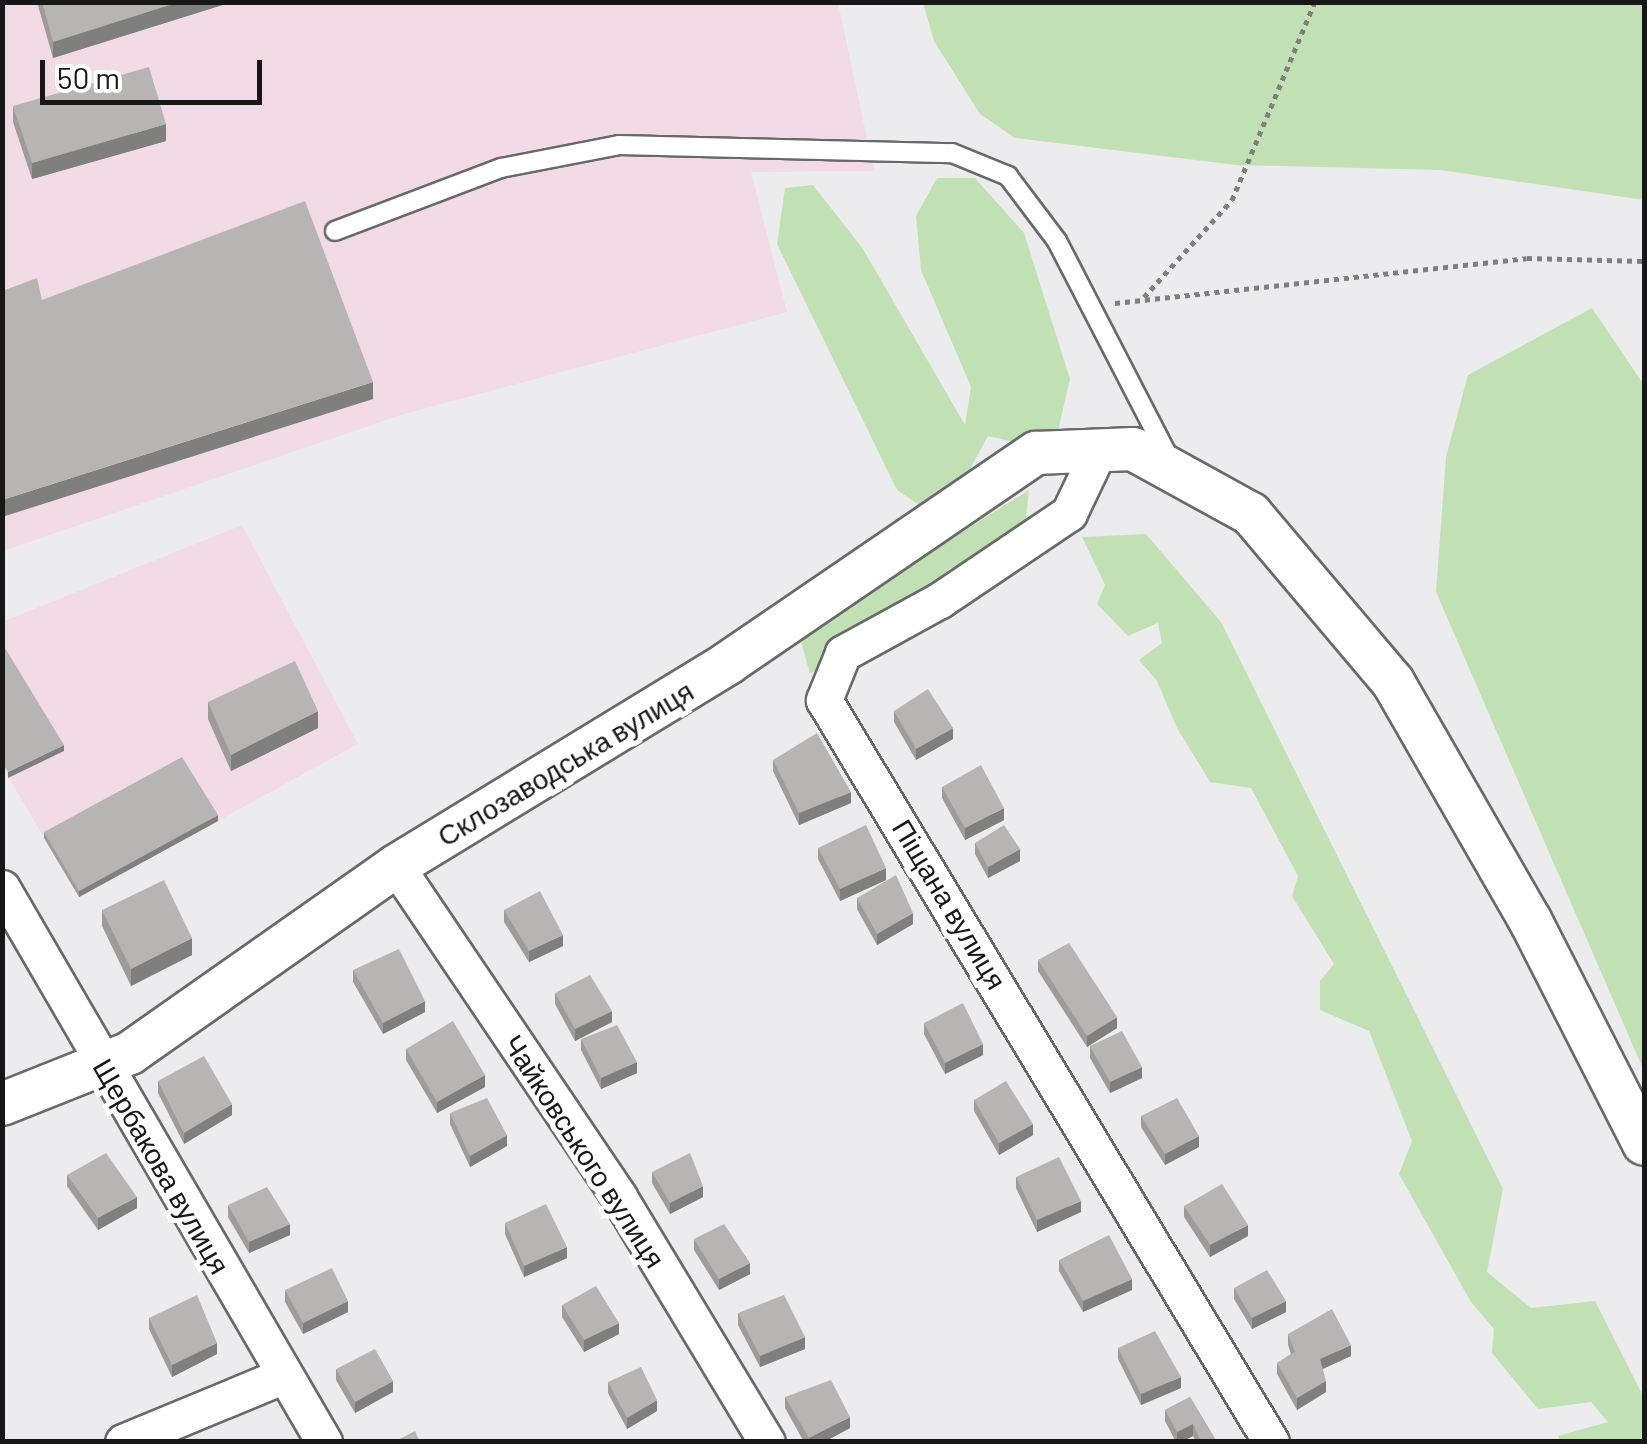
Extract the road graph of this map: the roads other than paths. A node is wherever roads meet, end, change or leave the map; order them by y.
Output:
1 (335, 231) dead end
2 (1116, 450) junction
3 (1176, 473) junction
4 (396, 866) junction
5 (2, 888) edge
6 (102, 1064) junction
7 (2, 1104) edge
8 (1644, 1144) edge
9 (284, 1375) junction
10 (123, 1442) edge
11 (324, 1442) edge
12 (766, 1442) edge
13 (1271, 1442) edge

1 - 3 lane
2 - 3 street
2 - 4 street, Склозаводська вулиця
2 - 13 street, Піщана вулиця
3 - 8 street
4 - 6 street, Склозаводська вулиця
4 - 12 street, Чайковського вулиця
5 - 6 street, Щербакова вулиця
6 - 7 street, Склозаводська вулиця
6 - 9 street, Щербакова вулиця
9 - 10 street
9 - 11 street, Щербакова вулиця

